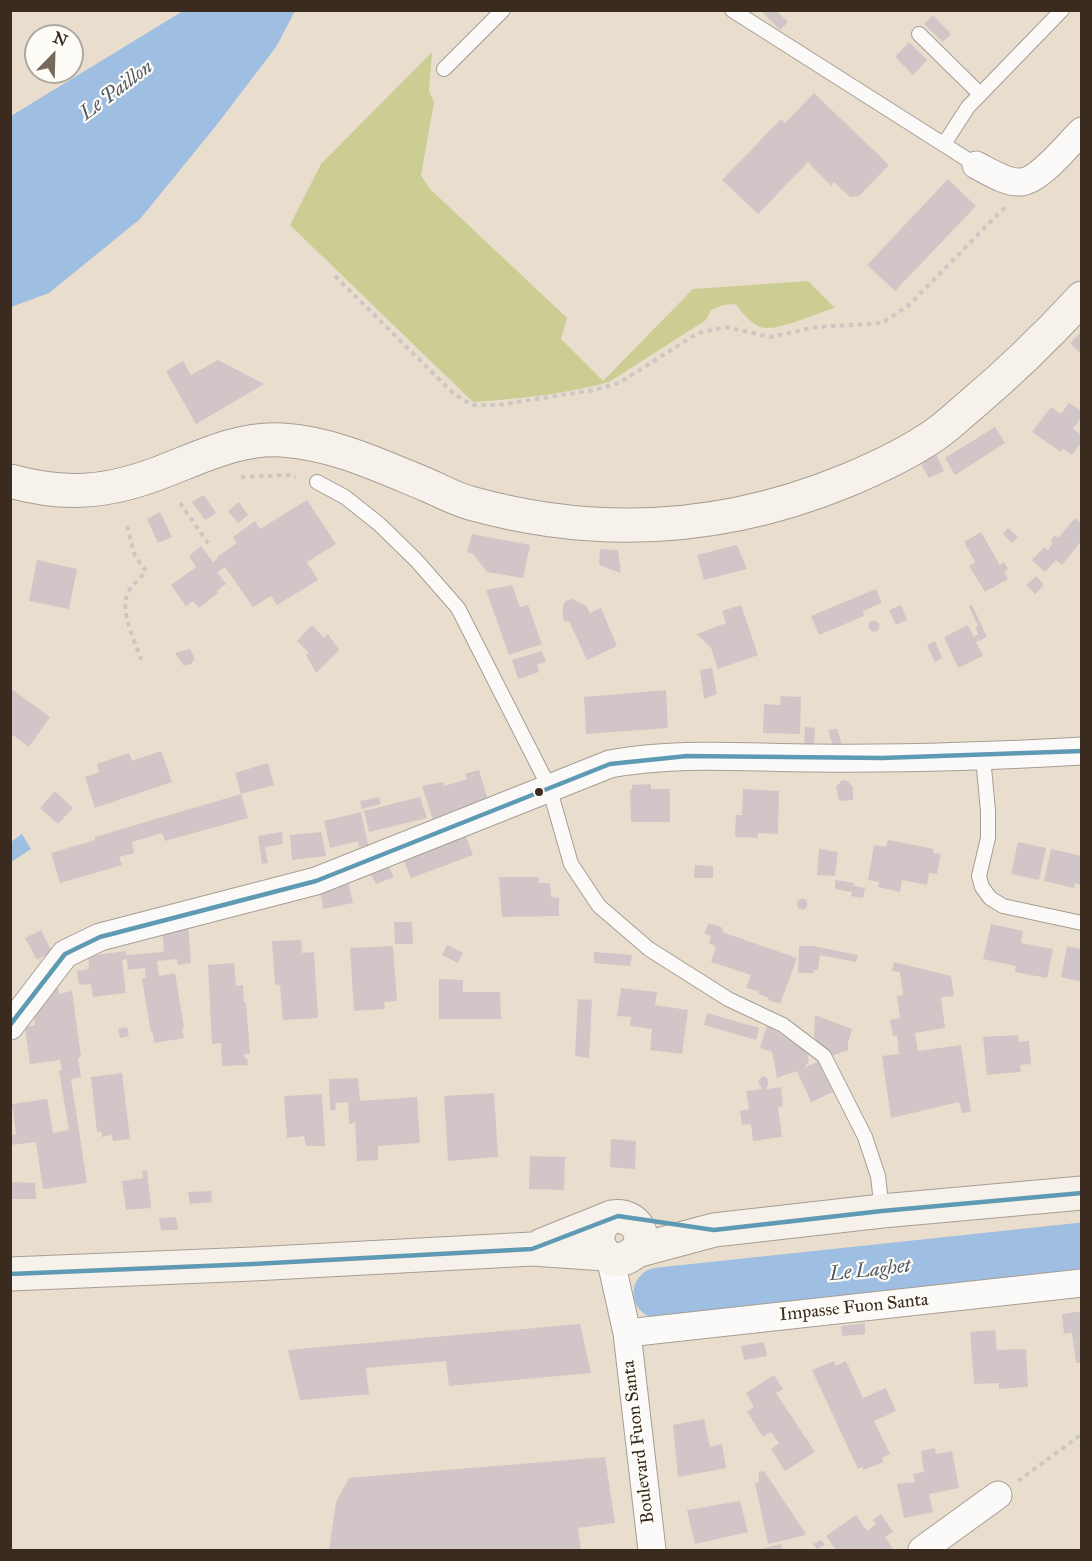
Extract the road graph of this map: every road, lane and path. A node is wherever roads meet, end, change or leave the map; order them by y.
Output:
1 (503, 10) edge
2 (732, 10) edge
3 (1062, 10) edge
4 (920, 34) dead end
5 (444, 69) dead end
6 (980, 94) junction
7 (1082, 131) edge
8 (944, 144) junction
9 (976, 165) joint
10 (1021, 183) junction
11 (335, 276) dead end
12 (1082, 298) edge
13 (237, 477) dead end
14 (10, 481) edge
15 (312, 481) joint
16 (180, 503) dead end
17 (127, 526) dead end
18 (208, 543) dead end
19 (141, 660) dead end
20 (1082, 751) edge
21 (983, 757) junction
22 (549, 787) junction
23 (1082, 922) edge
24 (10, 1026) edge
25 (1082, 1192) edge
26 (882, 1211) junction
27 (618, 1220) junction
28 (714, 1230) junction
29 (532, 1249) junction
30 (620, 1255) junction
31 (10, 1274) edge
32 (1082, 1283) edge
33 (627, 1333) junction
34 (1082, 1434) edge
35 (998, 1495) joint
36 (652, 1551) edge
37 (922, 1551) edge

1 - 5 lane
2 - 8 lane
3 - 6 lane
4 - 6 lane
6 - 8 lane
7 - 10 street
8 - 9 lane
9 - 10 street
10 - 11 path
12 - 14 main road
13 - 15 path
15 - 22 lane
16 - 18 path
17 - 19 path
20 - 21 street
21 - 22 street
21 - 23 lane
22 - 24 street
22 - 26 lane
25 - 26 main road
26 - 28 main road
27 - 28 main road
27 - 29 main road
27 - 30 main road
28 - 30 main road
29 - 30 main road
29 - 31 main road
30 - 33 street, Boulevard Fuon Santa
32 - 33 street, Impasse Fuon Santa
33 - 36 street, Boulevard Fuon Santa
34 - 35 path
35 - 37 street

